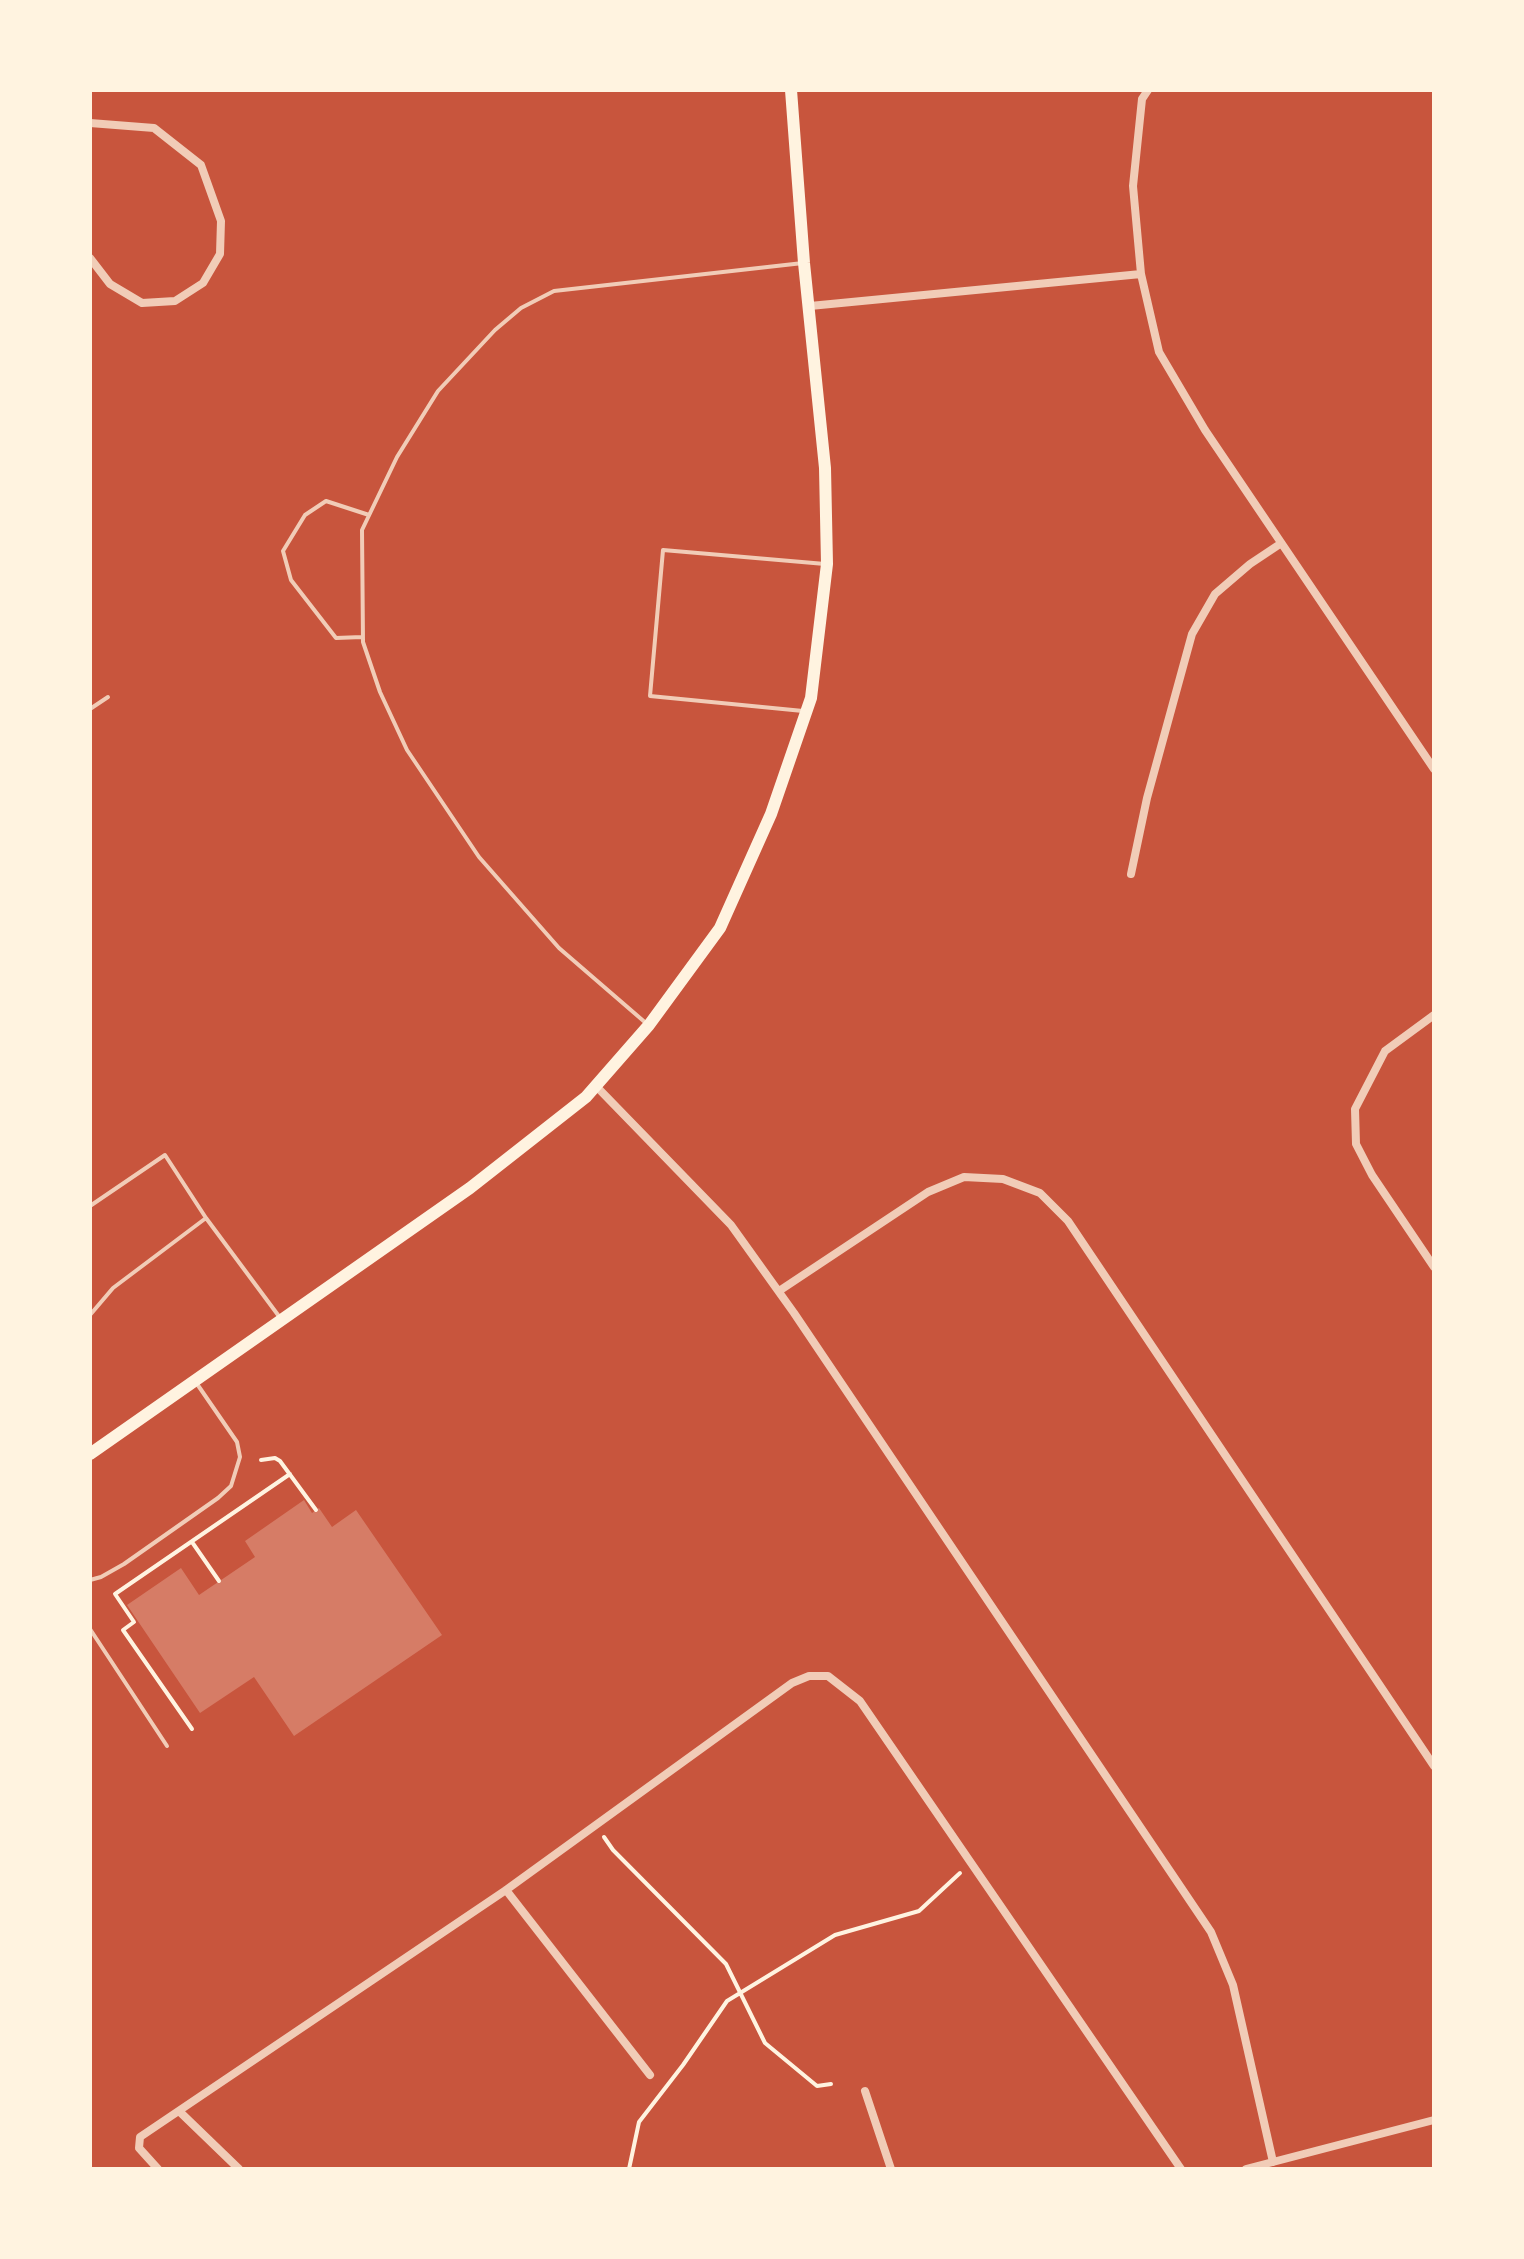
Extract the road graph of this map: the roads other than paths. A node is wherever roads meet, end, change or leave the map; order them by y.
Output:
1 (791, 90) edge
2 (1148, 90) edge
3 (90, 123) edge
4 (90, 258) edge
5 (804, 263) junction
6 (1141, 274) junction
7 (810, 306) junction
8 (369, 515) junction
9 (1280, 544) junction
10 (827, 564) junction
11 (363, 637) junction
12 (108, 697) dead end
13 (90, 709) edge
14 (805, 711) junction
15 (1434, 769) edge
16 (1131, 874) dead end
17 (1434, 1015) edge
18 (649, 1025) junction
19 (595, 1085) junction
20 (90, 1206) edge
21 (206, 1218) junction
22 (1434, 1267) edge
23 (779, 1291) junction
24 (90, 1304) edge
25 (92, 1313) edge
26 (281, 1320) junction
27 (194, 1380) junction
28 (90, 1454) edge
29 (90, 1580) edge
30 (90, 1629) edge
31 (167, 1746) dead end
32 (1434, 1766) edge
33 (506, 1890) junction
34 (650, 2075) dead end
35 (865, 2091) dead end
36 (180, 2112) junction
37 (1434, 2120) edge
38 (1273, 2162) junction
39 (158, 2169) edge
40 (239, 2169) edge
41 (891, 2169) edge
42 (1181, 2169) edge
43 (1246, 2169) edge

1 - 5 main road
2 - 6 street
3 - 4 street
5 - 7 main road
5 - 8 lane
6 - 7 street
6 - 9 street
7 - 10 main road
8 - 11 lane
8 - 11 lane
9 - 15 street
9 - 16 street
10 - 14 main road
10 - 14 lane
11 - 18 lane
12 - 13 lane
14 - 18 main road
17 - 22 street
18 - 19 main road
19 - 23 street
19 - 26 main road
20 - 21 lane
21 - 25 lane
21 - 26 lane
23 - 32 street
23 - 38 street
24 - 25 lane
26 - 27 main road
27 - 28 main road
27 - 29 lane
30 - 31 lane
33 - 34 street
33 - 36 street
33 - 42 street
35 - 41 street
36 - 39 street
36 - 40 street
37 - 38 street
38 - 43 street

